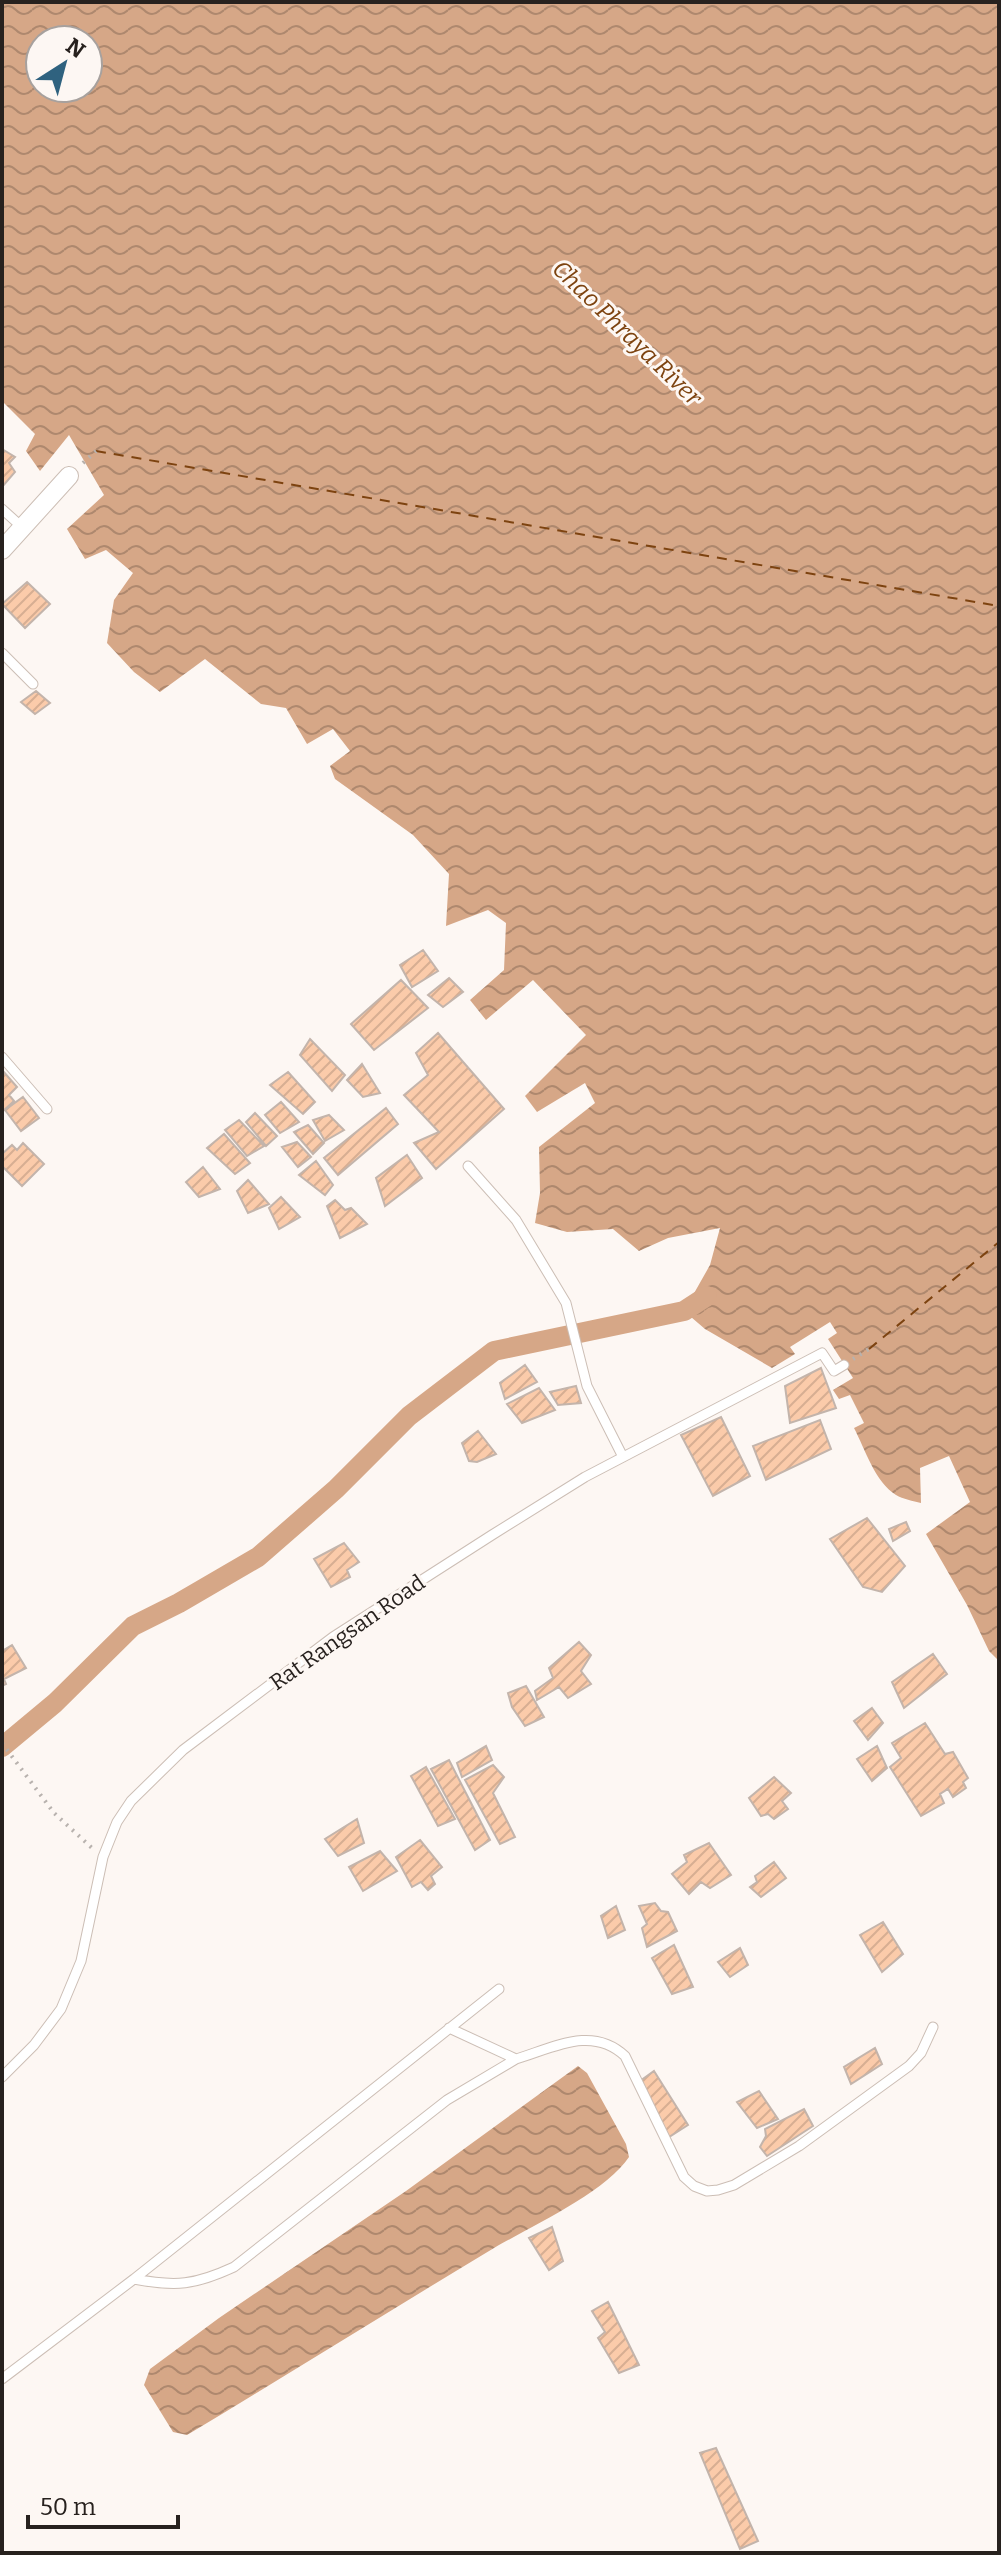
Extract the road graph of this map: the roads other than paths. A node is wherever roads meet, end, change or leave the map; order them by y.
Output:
1 (69, 476) dead end
2 (2, 509) edge
3 (23, 528) junction
4 (2, 550) edge
5 (2, 653) edge
6 (33, 684) dead end
7 (2, 1057) edge
8 (47, 1109) dead end
9 (468, 1166) dead end
10 (844, 1365) dead end
11 (623, 1457) junction
12 (499, 1989) dead end
13 (933, 2027) dead end
14 (449, 2028) junction
15 (516, 2059) junction
16 (2, 2077) edge
17 (134, 2279) junction
18 (2, 2379) edge

1 - 3 street
2 - 3 lane
3 - 4 street
5 - 6 lane
7 - 8 lane
9 - 11 lane
10 - 11 lane, Rat Rangsan Road
11 - 16 lane, Rat Rangsan Road
12 - 14 lane
13 - 15 lane
14 - 15 lane
14 - 17 lane
15 - 17 lane
17 - 18 lane

